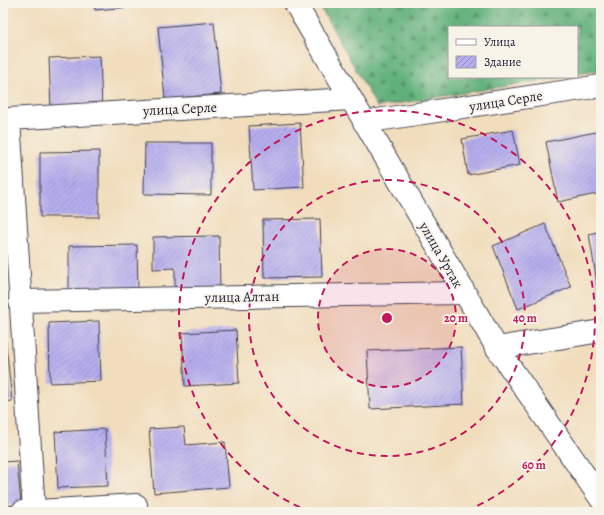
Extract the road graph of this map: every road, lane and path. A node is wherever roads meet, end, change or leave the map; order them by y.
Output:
1 (296, 3) edge
2 (601, 86) edge
3 (351, 99) junction
4 (364, 122) junction
5 (463, 293) junction
6 (20, 301) junction
7 (601, 331) edge
8 (497, 348) junction
9 (601, 499) edge
10 (136, 504) dead end
11 (28, 512) edge

1 - 3 street, улица Уртак
2 - 4 street, улица Серле
3 - 4 street, улица Уртак
3 - 6 street, улица Серле
4 - 5 street, улица Уртак
5 - 6 street, улица Алтан
5 - 8 street, улица Уртак
6 - 11 street
7 - 8 street
8 - 9 street, улица Уртак
10 - 11 street

